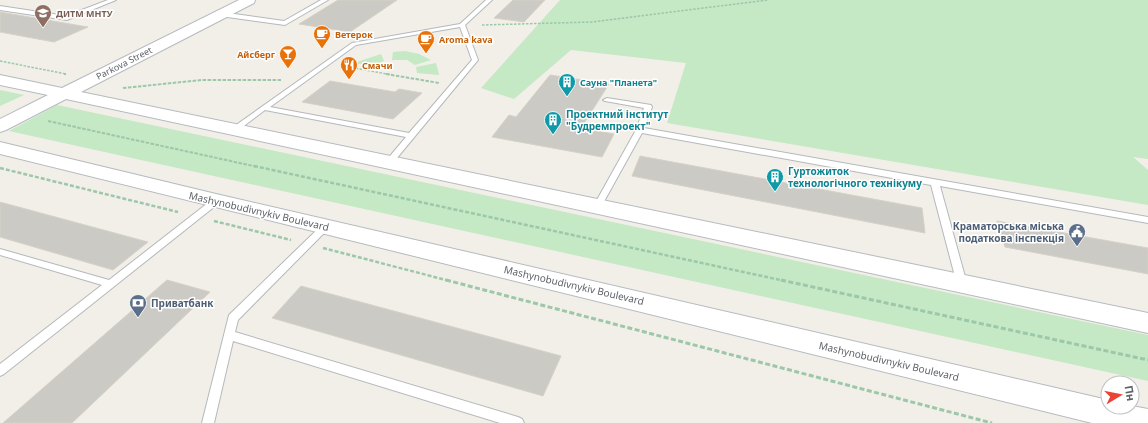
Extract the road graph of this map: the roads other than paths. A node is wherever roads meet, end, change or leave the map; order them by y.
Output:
1 (113, 0) edge
2 (249, 0) edge
3 (325, 0) edge
4 (489, 0) edge
5 (0, 8) edge
6 (220, 14) junction
7 (462, 25) junction
8 (0, 80) edge
9 (65, 84) junction
10 (607, 100) dead end
11 (265, 108) junction
12 (0, 126) edge
13 (233, 130) junction
14 (640, 130) junction
15 (412, 136) junction
16 (0, 148) edge
17 (389, 162) junction
18 (935, 183) junction
19 (216, 201) junction
20 (597, 207) junction
21 (1148, 220) edge
22 (326, 226) junction
23 (0, 252) edge
24 (110, 284) junction
25 (962, 284) junction
26 (1148, 323) edge
27 (229, 335) junction
28 (0, 371) edge
29 (208, 423) edge
30 (518, 423) edge
31 (1148, 423) edge

1 - 5 lane
2 - 6 street, Parkova Street
3 - 6 lane
4 - 7 lane
6 - 9 street, Parkova Street
7 - 11 lane
7 - 15 lane
8 - 9 street
9 - 12 street, Parkova Street
9 - 13 street
10 - 14 lane
11 - 13 lane
11 - 15 lane
13 - 17 street
14 - 18 lane
14 - 20 lane
15 - 17 lane
16 - 19 street, Mashynobudivnykiv Boulevard
17 - 20 street
18 - 21 lane
18 - 25 lane
19 - 22 street, Mashynobudivnykiv Boulevard
19 - 24 lane
20 - 25 street
22 - 27 lane
22 - 31 street, Mashynobudivnykiv Boulevard
23 - 24 lane
24 - 28 lane
25 - 26 street
27 - 29 lane
27 - 30 lane

